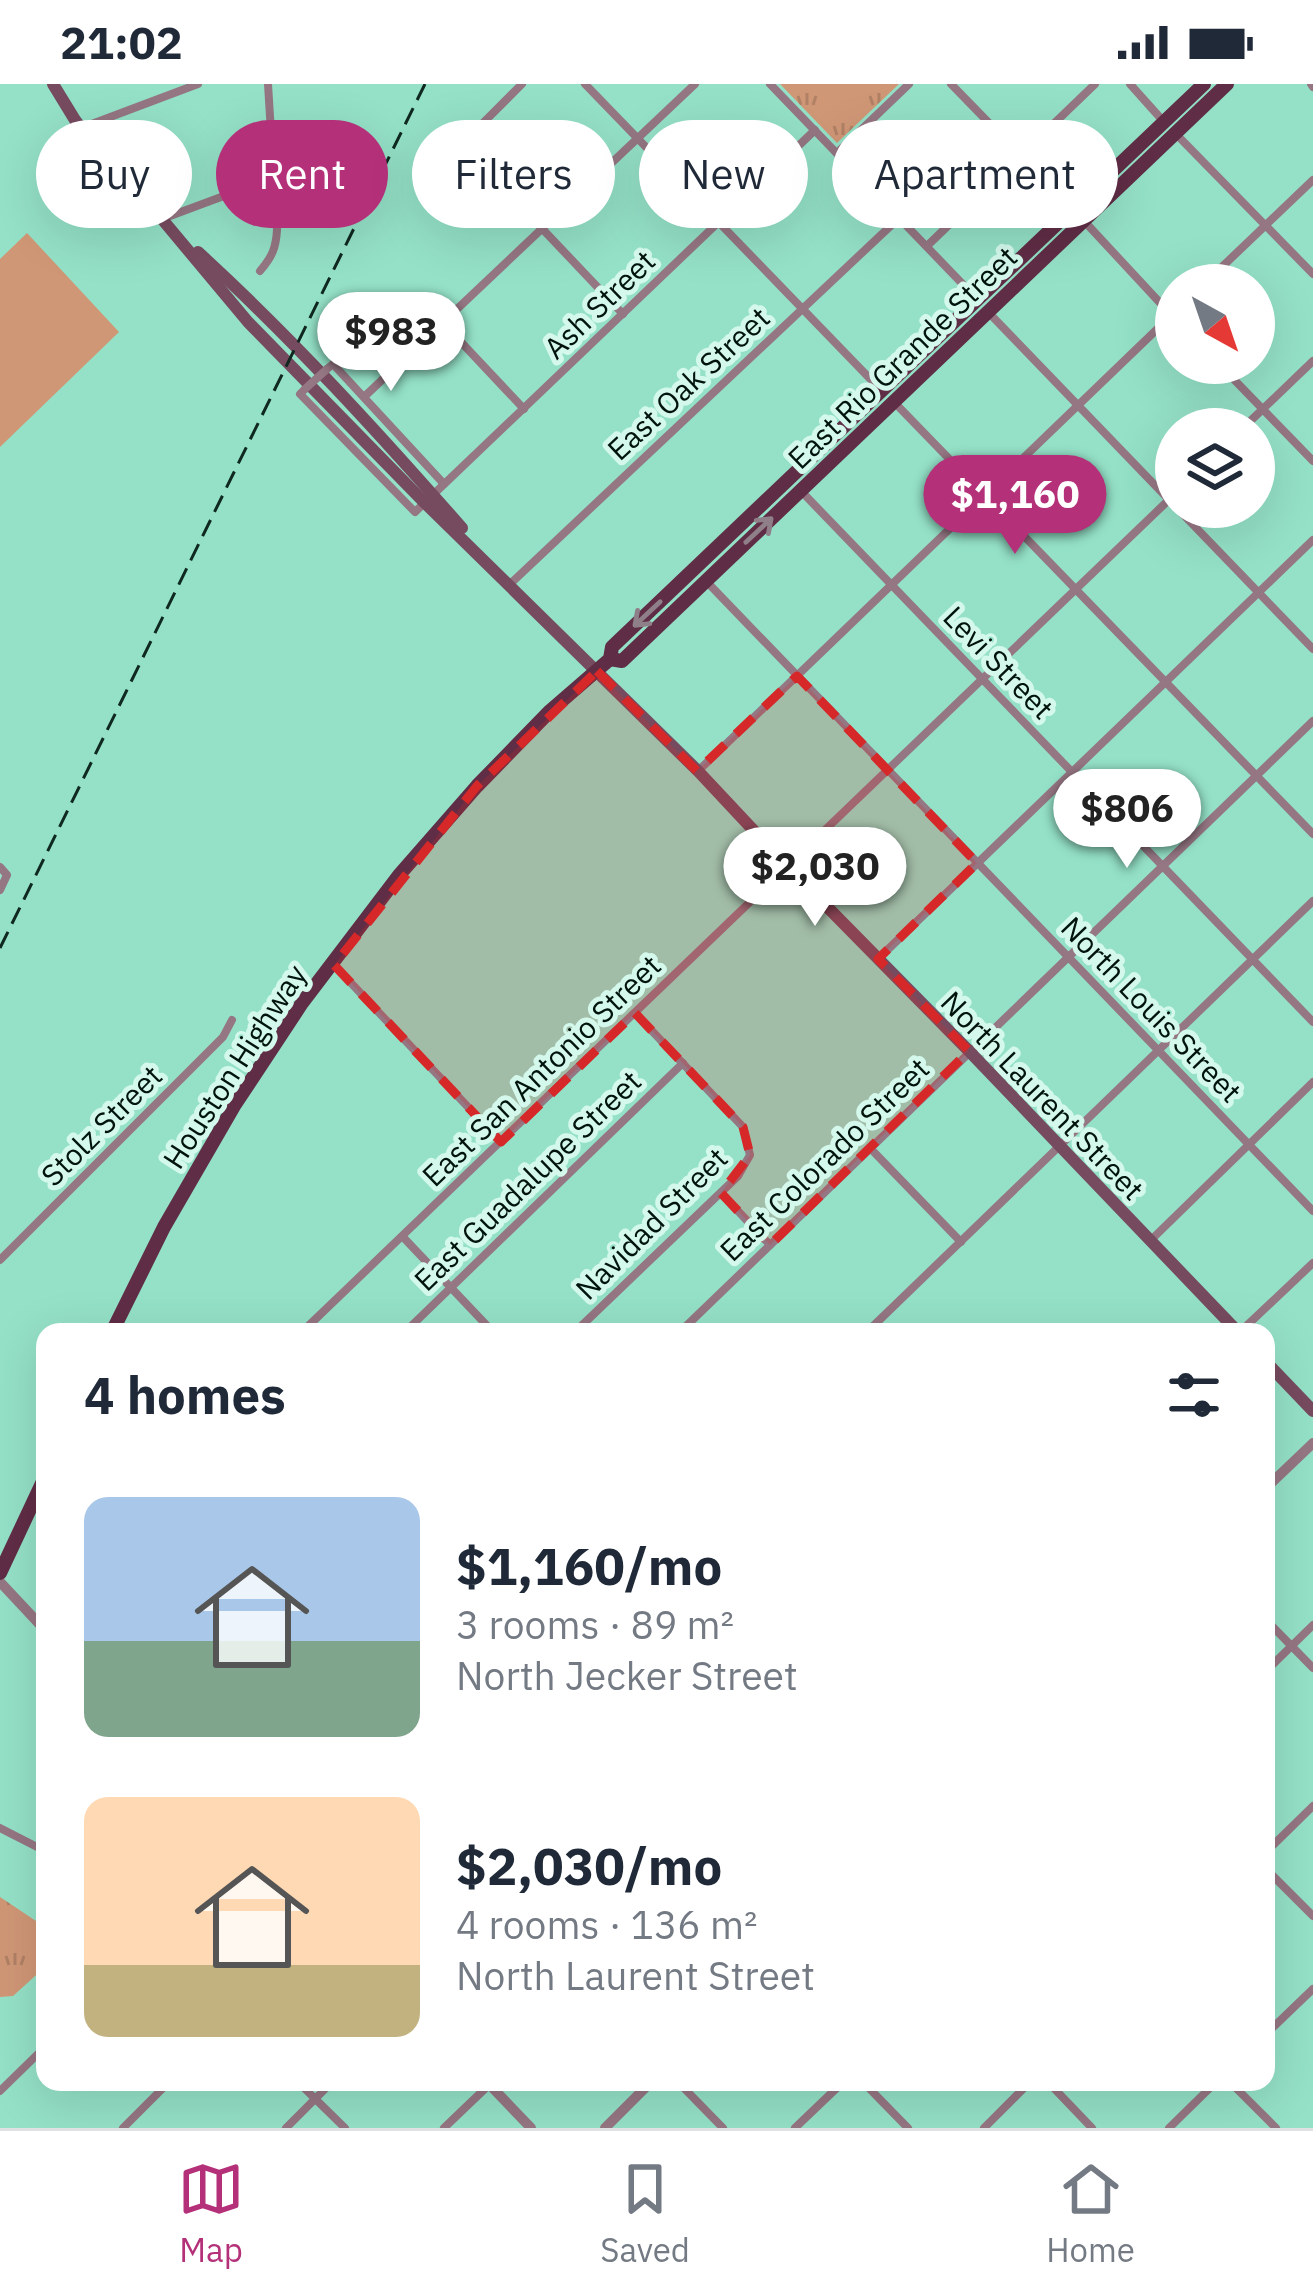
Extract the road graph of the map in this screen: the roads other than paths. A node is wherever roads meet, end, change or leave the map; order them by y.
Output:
1 (53, 84) edge
2 (197, 84) edge
3 (268, 84) edge
4 (522, 84) edge
5 (585, 84) edge
6 (695, 84) edge
7 (770, 84) edge
8 (909, 84) edge
9 (950, 84) edge
10 (1095, 84) edge
11 (1130, 84) edge
12 (1204, 84) edge
13 (1227, 84) edge
14 (76, 120) edge
15 (102, 120) edge
16 (271, 120) edge
17 (871, 120) edge
18 (985, 120) edge
19 (1059, 120) edge
20 (1170, 128) junction
21 (815, 130) junction
22 (808, 137) edge
23 (638, 139) junction
24 (832, 148) edge
25 (1118, 177) edge
26 (1313, 180) edge
27 (1267, 226) junction
28 (172, 228) edge
29 (276, 228) edge
30 (713, 228) edge
31 (723, 228) edge
32 (888, 228) edge
33 (908, 228) edge
34 (946, 228) edge
35 (1062, 228) edge
36 (1065, 228) edge
37 (1090, 228) edge
38 (543, 230) junction
39 (926, 247) junction
40 (1226, 264) edge
41 (260, 271) dead end
42 (1313, 274) edge
43 (1155, 295) edge
44 (984, 306) junction
45 (802, 309) junction
46 (623, 314) junction
47 (444, 324) junction
48 (1155, 333) edge
49 (1313, 361) edge
50 (1239, 384) edge
51 (888, 397) junction
52 (364, 398) junction
53 (1078, 405) junction
54 (1262, 408) edge
55 (1264, 408) edge
56 (524, 409) junction
57 (1275, 421) edge
58 (1313, 461) edge
59 (1155, 482) edge
60 (801, 491) junction
61 (985, 495) junction
62 (429, 499) junction
63 (1155, 518) edge
64 (1199, 528) edge
65 (1313, 540) edge
66 (706, 581) junction
67 (510, 584) junction
68 (891, 584) junction
69 (1076, 590) junction
70 (1259, 593) junction
71 (1313, 649) edge
72 (610, 659) junction
73 (597, 671) junction
74 (797, 676) junction
75 (982, 678) junction
76 (1166, 682) junction
77 (1313, 721) edge
78 (887, 770) junction
79 (698, 771) junction
80 (1071, 772) junction
81 (1256, 774) junction
82 (1313, 834) edge
83 (425, 845) joint
84 (977, 863) junction
85 (787, 866) junction
86 (1162, 867) junction
87 (4, 871) edge
88 (0, 890) edge
89 (1313, 902) edge
90 (1069, 956) junction
91 (878, 958) junction
92 (1252, 960) junction
93 (334, 964) junction
94 (635, 1013) junction
95 (232, 1020) dead end
96 (1313, 1022) edge
97 (1159, 1049) junction
98 (969, 1051) junction
99 (683, 1064) junction
100 (1313, 1082) edge
101 (502, 1142) junction
102 (1248, 1144) junction
103 (1060, 1146) junction
104 (870, 1148) junction
105 (721, 1193) junction
106 (1313, 1211) edge
107 (403, 1237) junction
108 (1150, 1240) junction
109 (961, 1242) junction
110 (770, 1245) junction
111 (0, 1260) edge
112 (1313, 1263) edge
113 (451, 1288) junction
114 (116, 1323) edge
115 (312, 1323) edge
116 (414, 1323) edge
117 (484, 1323) edge
118 (584, 1323) edge
119 (689, 1323) edge
120 (876, 1323) edge
121 (1230, 1323) edge
122 (1249, 1323) edge
123 (1275, 1371) edge
124 (1313, 1411) edge
125 (1313, 1443) edge
126 (1275, 1479) edge
127 (36, 1497) edge
128 (0, 1578) edge
129 (36, 1620) edge
130 (1313, 1625) edge
131 (1275, 1629) edge
132 (1292, 1646) junction
133 (1275, 1662) edge
134 (1313, 1668) edge
135 (1313, 1806) edge
136 (0, 1828) edge
137 (1275, 1843) edge
138 (36, 1846) edge
139 (1275, 1878) edge
140 (1313, 1916) edge
141 (1313, 1989) edge
142 (1275, 2025) edge
143 (36, 2056) edge
144 (1, 2089) edge
145 (160, 2091) edge
146 (308, 2091) edge
147 (323, 2091) edge
148 (481, 2091) edge
149 (496, 2091) edge
150 (642, 2091) edge
151 (687, 2091) edge
152 (834, 2091) edge
153 (872, 2091) edge
154 (1021, 2091) edge
155 (1057, 2091) edge
156 (1207, 2091) edge
157 (1239, 2091) edge
158 (316, 2098) junction
159 (123, 2128) edge
160 (286, 2128) edge
161 (344, 2128) edge
162 (444, 2128) edge
163 (531, 2128) edge
164 (605, 2128) edge
165 (723, 2128) edge
166 (795, 2128) edge
167 (908, 2128) edge
168 (984, 2128) edge
169 (1092, 2128) edge
170 (1169, 2128) edge
171 (1276, 2128) edge

1 - 14 main road, North Laurent Street
2 - 15 street
3 - 16 street
4 - 38 street
5 - 23 street
6 - 23 street
7 - 21 street
8 - 17 street
9 - 18 street
10 - 19 street
11 - 20 street
12 - 20 main road, East Rio Grande Street
13 - 20 main road, East Rio Grande Street
20 - 25 main road, East Rio Grande Street
20 - 27 street
21 - 22 street, Ash Street
21 - 24 street
23 - 38 street
26 - 27 street
27 - 40 street
27 - 42 street
28 - 62 main road, North Laurent Street
29 - 41 street
30 - 46 street, Ash Street
31 - 45 street
32 - 45 street, East Oak Street
33 - 39 street
34 - 39 street
35 - 44 main road, East Rio Grande Street
36 - 44 main road, East Rio Grande Street
37 - 43 street
38 - 46 street
38 - 47 street
39 - 44 street
44 - 51 main road, East Rio Grande Street
44 - 51 main road, East Rio Grande Street
44 - 53 street
45 - 51 street
45 - 67 street, East Oak Street
46 - 56 street, Ash Street
47 - 52 street
47 - 56 street
48 - 53 street
49 - 55 street
50 - 54 street
51 - 60 main road, East Rio Grande Street
51 - 61 street
51 -> 72 main road, East Rio Grande Street
52 - 62 street
52 - 62 street, bridge
53 - 59 street
53 - 61 street
56 - 62 street, Ash Street
57 - 58 street
66 -> 60 main road, East Rio Grande Street
60 - 68 street, Levi Street
61 - 68 street
61 - 69 street
62 - 67 main road, North Laurent Street
63 - 69 street, East San Antonio Street
64 - 70 street
65 - 70 street
66 - 72 main road, East Rio Grande Street
66 - 74 street, North Louis Street
67 - 73 main road, North Laurent Street
68 - 74 street
68 - 75 street, Levi Street
69 - 75 street, East San Antonio Street
69 - 76 street
70 - 71 street
70 - 76 street
72 - 73 main road, East Rio Grande Street
73 - 79 main road, North Laurent Street
73 - 83 main road, East Rio Grande Street
74 - 78 street, North Louis Street
74 - 79 street
75 - 78 street, East San Antonio Street
75 - 80 street, Levi Street
76 - 80 street
76 - 81 street
77 - 81 street, East Colorado Street
78 - 84 street, North Louis Street
78 - 85 street, East San Antonio Street
79 - 85 main road, North Laurent Street
80 - 84 street
80 - 86 street, Levi Street
81 - 82 street
81 - 86 street, East Colorado Street
83 - 93 main road, Houston Highway
84 - 90 street, North Louis Street
84 - 91 street
85 - 91 main road, North Laurent Street
85 - 94 street, East San Antonio Street
86 - 90 street, East Colorado Street
86 - 92 street, Levi Street
87 - 88 street
89 - 92 street
90 - 97 street, North Louis Street
90 - 98 street, East Colorado Street
91 - 98 main road, North Laurent Street
92 - 96 street, Levi Street
92 - 97 street
93 - 101 street
93 - 114 main road, Houston Highway
94 - 99 street
94 - 101 street, East San Antonio Street
95 - 111 street, Stolz Street
97 - 102 street, North Louis Street
97 - 103 street
98 - 103 main road, North Laurent Street
98 - 104 street, East Colorado Street
99 - 105 street, Navidad Street
99 - 113 street, East Guadalupe Street
100 - 102 street
101 - 107 street, East San Antonio Street
102 - 106 street, North Louis Street
102 - 108 street
103 - 108 main road, North Laurent Street
103 - 109 street
104 - 109 street
104 - 110 street, East Colorado Street
105 - 110 street
105 - 118 street, Navidad Street
107 - 113 street
107 - 115 street, East San Antonio Street
108 - 121 main road, North Laurent Street
109 - 120 street
110 - 119 street, East Colorado Street
112 - 122 street
113 - 116 street, East Guadalupe Street
113 - 117 street
123 - 124 main road
125 - 126 street
127 - 128 main road
128 - 129 street
130 - 132 street
131 - 132 street
132 - 133 street
132 - 134 street
135 - 137 street
136 - 138 street
139 - 140 street
141 - 142 street
143 - 144 street
145 - 159 street
146 - 158 street
147 - 158 street
148 - 162 street
149 - 163 street
150 - 164 street
151 - 165 street
152 - 166 street
153 - 167 street
154 - 168 street
155 - 169 street
156 - 170 street
157 - 171 street
158 - 160 street
158 - 161 street

